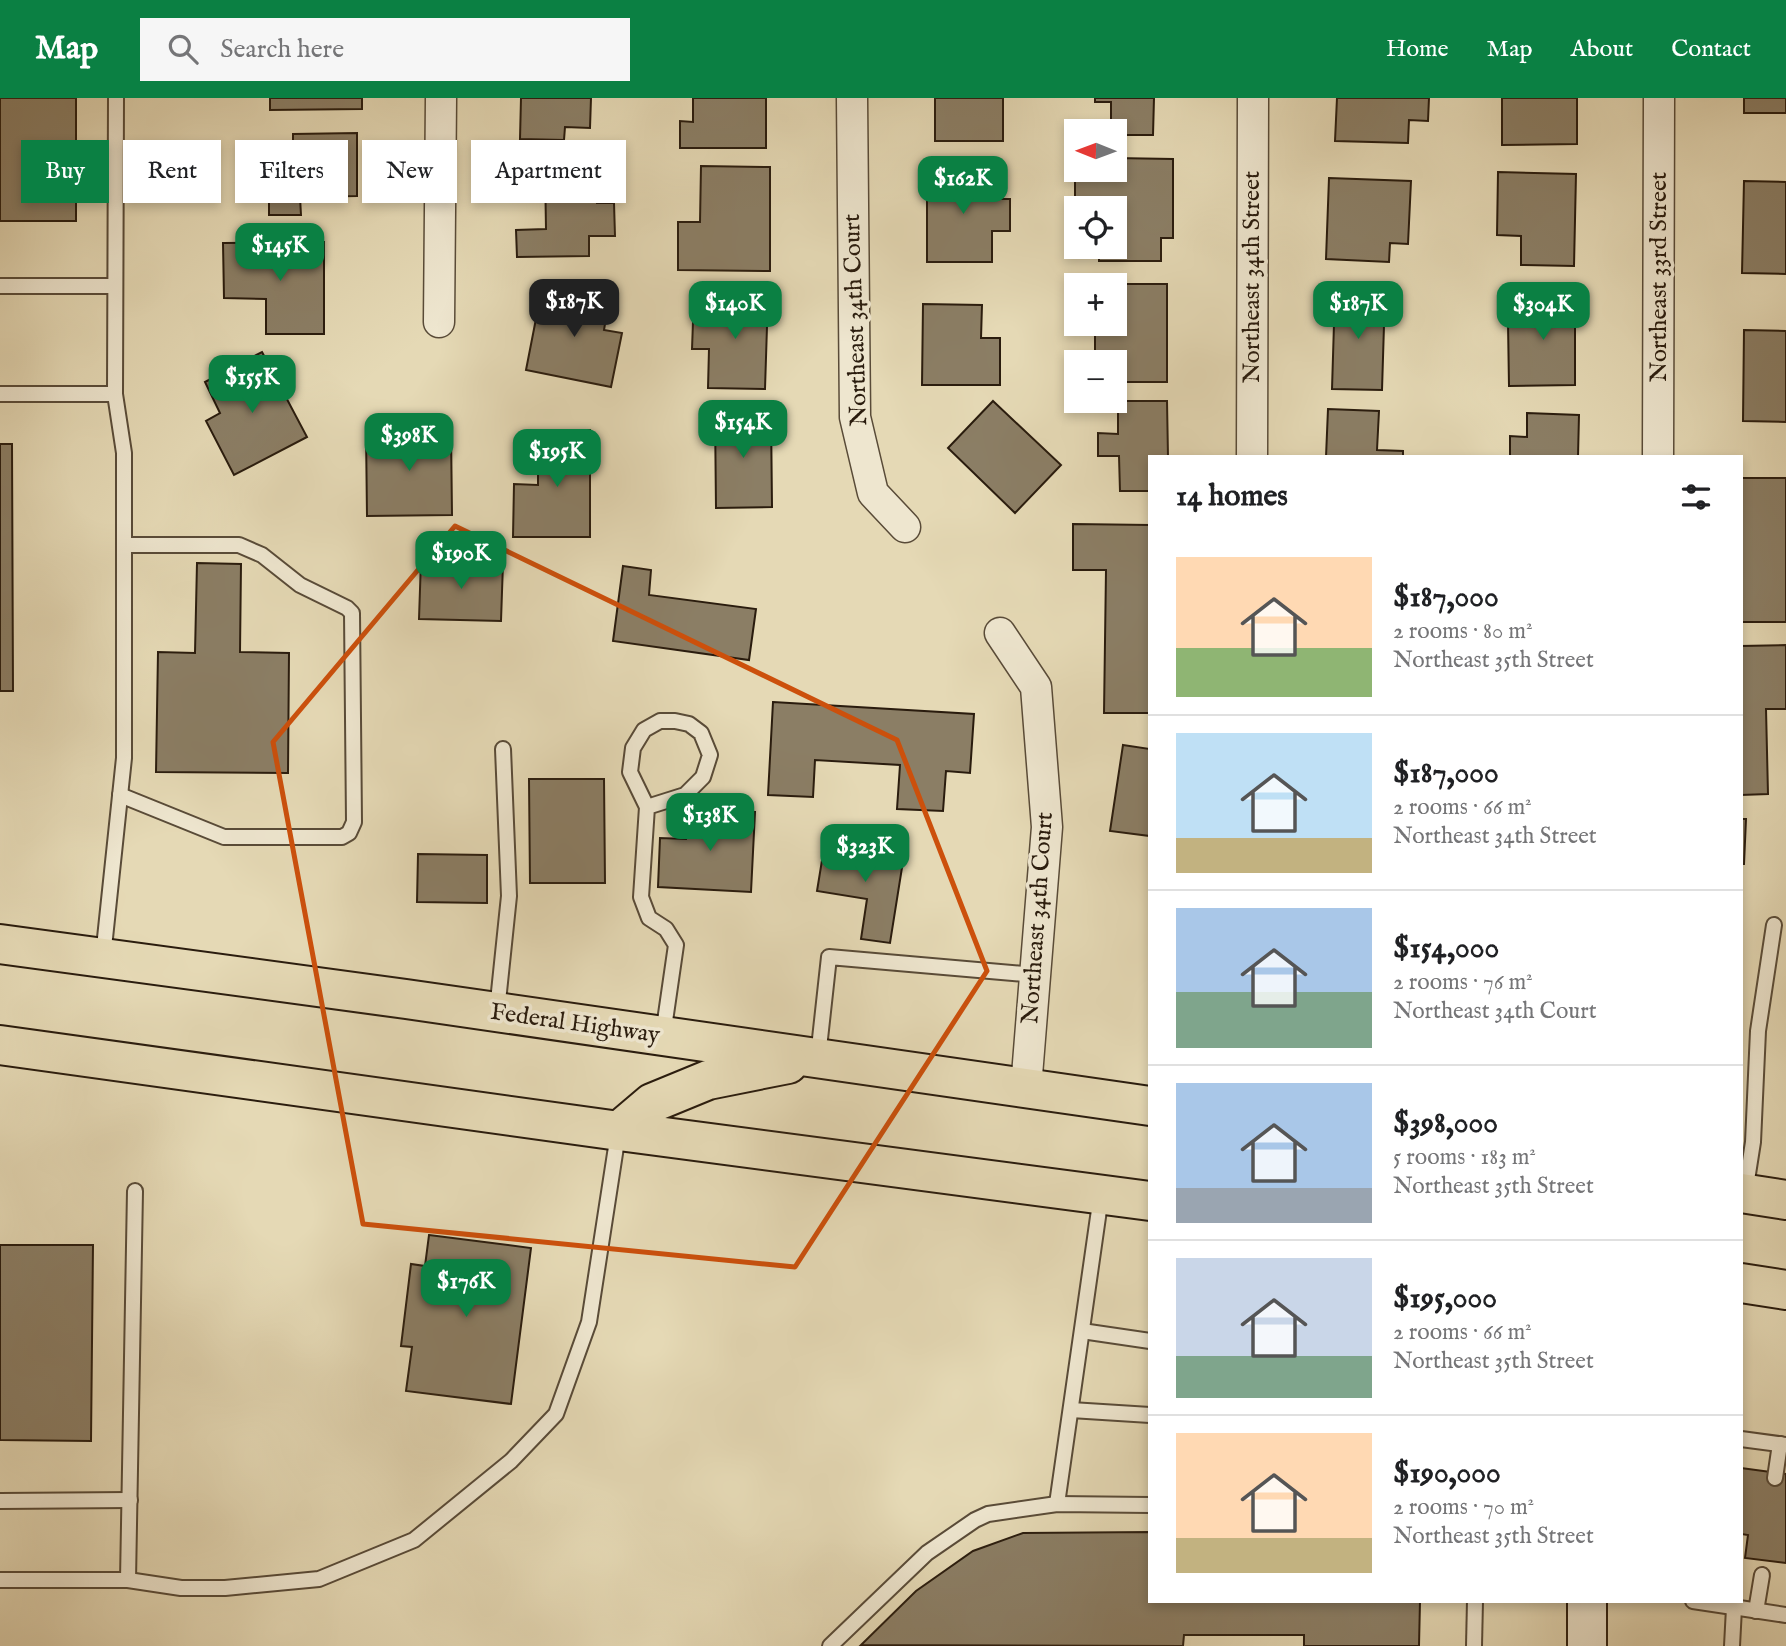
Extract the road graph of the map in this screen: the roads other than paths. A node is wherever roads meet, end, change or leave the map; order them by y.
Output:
1 (116, 98) edge
2 (441, 98) edge
3 (852, 98) edge
4 (1253, 98) edge
5 (1659, 98) edge
6 (0, 286) edge
7 (115, 286) junction
8 (439, 322) dead end
9 (0, 394) edge
10 (115, 394) junction
11 (1252, 455) edge
12 (1658, 455) edge
13 (905, 527) dead end
14 (124, 545) junction
15 (1000, 633) dead end
16 (503, 749) dead end
17 (120, 795) junction
18 (647, 807) junction
19 (1774, 925) dead end
20 (0, 944) edge
21 (103, 958) junction
22 (1035, 975) junction
23 (497, 1013) junction
24 (663, 1036) junction
25 (0, 1045) edge
26 (817, 1058) junction
27 (1026, 1088) junction
28 (1148, 1106) edge
29 (618, 1131) junction
30 (135, 1191) dead end
31 (1743, 1194) edge
32 (1102, 1195) junction
33 (1786, 1200) edge
34 (1148, 1201) edge
35 (1743, 1283) edge
36 (1786, 1290) edge
37 (1082, 1331) junction
38 (1148, 1341) edge
39 (1071, 1410) junction
40 (1148, 1415) edge
41 (1743, 1439) edge
42 (1783, 1445) edge
43 (1774, 1478) dead end
44 (130, 1500) junction
45 (0, 1501) edge
46 (1057, 1504) junction
47 (1148, 1505) edge
48 (1762, 1574) dead end
49 (0, 1580) edge
50 (128, 1580) junction
51 (1475, 1603) edge
52 (1587, 1603) edge
53 (1705, 1603) edge
54 (1734, 1608) junction
55 (1756, 1611) junction
56 (1786, 1615) edge
57 (830, 1646) edge
58 (1474, 1646) edge
59 (1587, 1646) edge
60 (1731, 1646) edge

1 - 7 lane
2 - 8 street
3 - 13 street, Northeast 34th Court
4 - 11 street, Northeast 34th Street
5 - 12 street, Northeast 33rd Street
6 - 7 lane
7 - 10 lane
9 - 10 lane
10 - 14 lane
14 - 17 lane
14 - 17 lane
15 - 22 street, Northeast 34th Court
16 - 23 lane
17 - 21 lane
18 - 18 lane
18 - 24 lane
19 - 31 lane
20 - 21 main road, Federal Highway
21 - 23 main road, Federal Highway
22 - 26 lane
22 - 27 street, Northeast 34th Court
23 - 24 main road, Federal Highway
24 - 26 main road, Federal Highway
25 - 29 main road
26 - 27 main road, Federal Highway
26 - 29 main road
27 - 28 main road, Federal Highway
29 - 32 main road
29 - 50 lane
30 - 44 lane
31 - 33 main road
32 - 34 main road
32 - 37 lane
35 - 36 main road
37 - 38 lane
37 - 39 lane
39 - 40 lane
39 - 46 lane
41 - 42 lane
42 - 43 lane
44 - 45 lane
44 - 50 lane
46 - 47 lane
46 - 57 lane
48 - 55 lane
49 - 50 lane
51 - 58 lane
52 - 59 street
53 - 54 lane
54 - 55 lane
54 - 60 lane
55 - 56 lane

